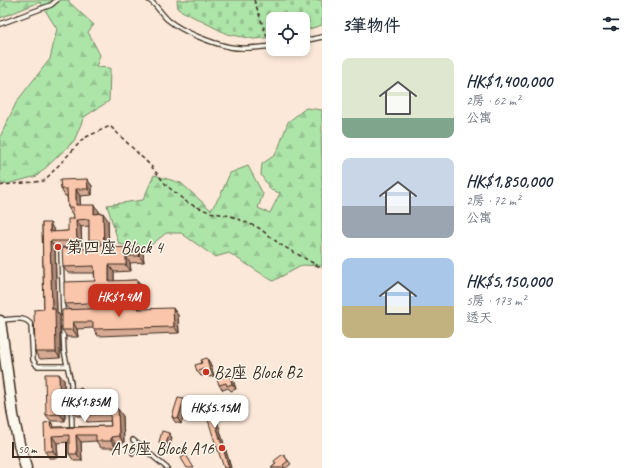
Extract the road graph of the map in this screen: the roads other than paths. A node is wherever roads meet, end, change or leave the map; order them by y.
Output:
1 (57, 0) edge
2 (149, 0) edge
3 (0, 24) edge
4 (322, 37) edge
5 (310, 40) edge
6 (266, 47) edge
7 (68, 251) edge
8 (70, 313) edge
9 (63, 314) junction
10 (0, 320) edge
11 (67, 366) junction
12 (65, 431) edge
13 (72, 431) junction
14 (80, 431) edge
15 (133, 440) dead end
16 (140, 445) junction
17 (133, 453) dead end
18 (169, 462) dead end
19 (166, 467) edge
20 (26, 468) edge

1 - 3 lane
2 - 6 lane
4 - 5 lane
7 - 9 lane
8 - 9 lane
9 - 11 lane
10 - 11 lane
10 - 20 street
11 - 13 lane
12 - 13 lane
13 - 14 lane
15 - 16 lane
16 - 17 lane
16 - 19 lane
18 - 19 lane

